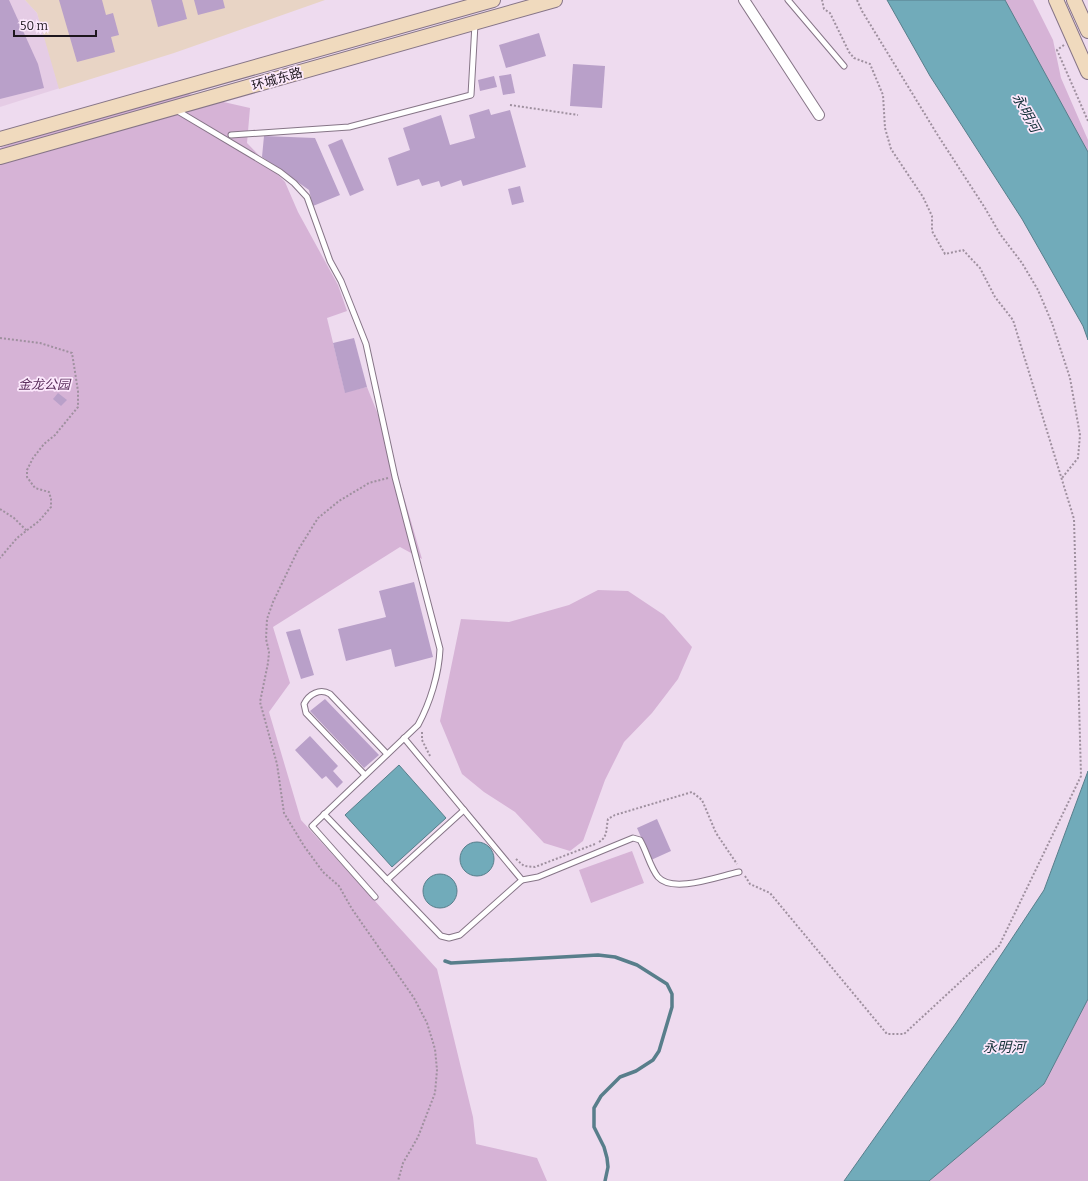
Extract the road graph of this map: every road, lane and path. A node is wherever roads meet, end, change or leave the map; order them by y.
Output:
1 (493, 0) edge
2 (555, 0) edge
3 (744, 0) edge
4 (788, 0) edge
5 (822, 0) edge
6 (857, 0) edge
7 (1056, 0) edge
8 (1074, 0) edge
9 (470, 3) edge
10 (475, 23) junction
11 (1088, 31) edge
12 (1074, 40) junction
13 (844, 66) dead end
14 (1088, 72) edge
15 (510, 105) dead end
16 (173, 108) junction
17 (578, 115) dead end
18 (819, 115) dead end
19 (1088, 121) edge
20 (231, 135) dead end
21 (0, 139) edge
22 (0, 157) edge
23 (0, 338) edge
24 (395, 477) junction
25 (1062, 478) junction
26 (0, 509) edge
27 (26, 531) junction
28 (0, 558) edge
29 (422, 719) junction
30 (404, 738) junction
31 (387, 754) junction
32 (432, 758) dead end
33 (365, 775) junction
34 (464, 810) junction
35 (324, 814) junction
36 (513, 857) dead end
37 (740, 871) junction
38 (387, 880) junction
39 (522, 880) junction
40 (375, 897) dead end
41 (398, 1181) edge

1 - 9 main road, 环城东路
2 - 10 main road, 环城东路
3 - 18 street
4 - 13 lane
5 - 25 path
6 - 25 path
7 - 12 main road
8 - 11 main road
9 - 10 main road
9 - 21 main road, 环城东路
10 - 16 main road, 环城东路
10 - 20 lane
12 - 14 main road
12 - 19 path
15 - 17 path
16 - 22 main road, 环城东路
16 - 24 lane
23 - 27 path
24 - 29 lane
24 - 41 path
25 - 37 path
26 - 27 path
27 - 28 path
29 - 30 lane
29 - 32 path
30 - 31 lane
30 - 34 lane
31 - 33 lane
31 - 33 lane
33 - 35 lane
34 - 38 lane
34 - 39 lane
35 - 38 lane
35 - 40 lane
36 - 37 path
37 - 39 lane
38 - 39 lane

